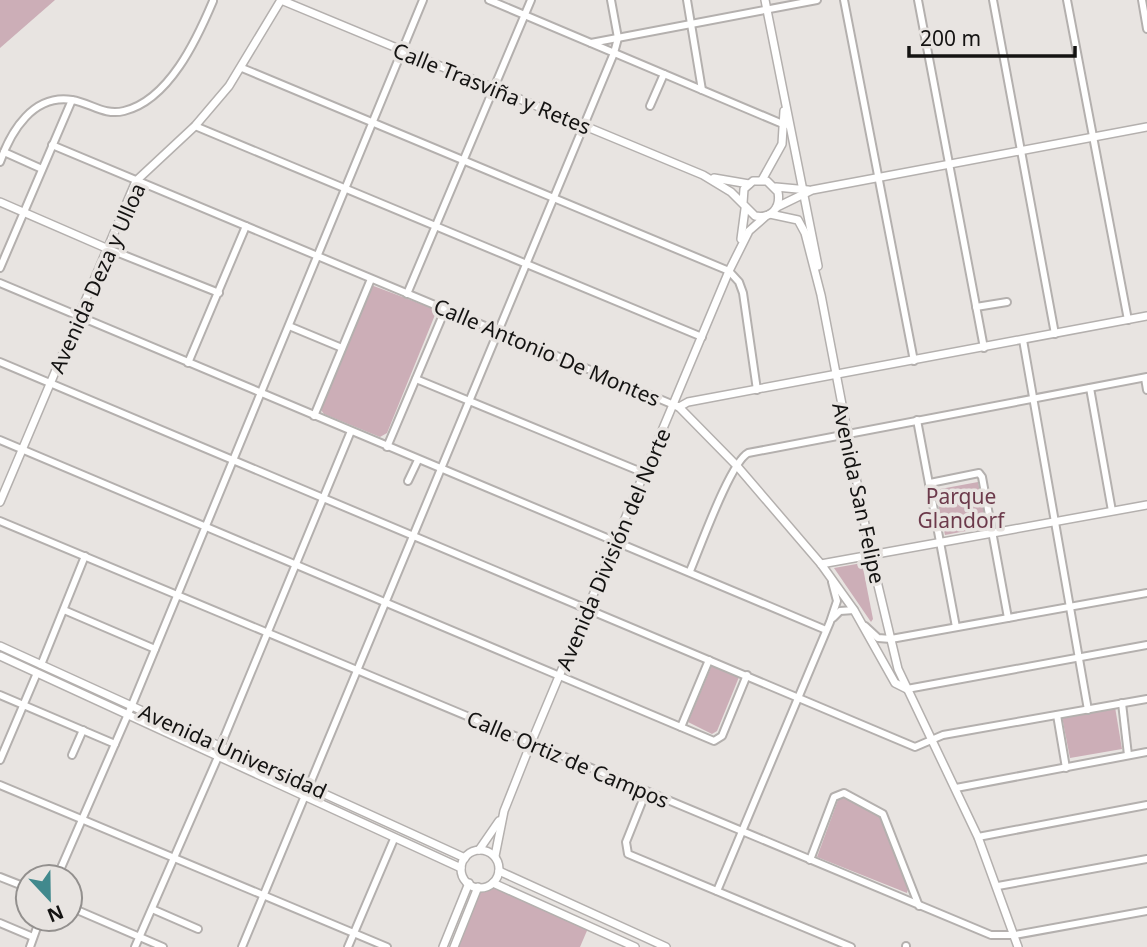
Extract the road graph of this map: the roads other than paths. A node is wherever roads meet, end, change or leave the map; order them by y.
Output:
1 (423, 0) edge
2 (489, 0) edge
3 (531, 0) edge
4 (611, 0) edge
5 (687, 0) edge
6 (765, 0) edge
7 (817, 0) edge
8 (844, 0) edge
9 (918, 0) edge
10 (993, 0) edge
11 (1067, 0) edge
12 (1142, 0) edge
13 (213, 1) edge
14 (282, 2) edge
15 (767, 9) junction
16 (525, 17) junction
17 (691, 24) junction
18 (1147, 29) edge
19 (618, 38) junction
20 (589, 43) junction
21 (404, 52) junction
22 (614, 53) junction
23 (242, 68) junction
24 (664, 74) junction
25 (493, 88) junction
26 (702, 90) junction
27 (783, 93) junction
28 (72, 100) junction
29 (650, 106) dead end
30 (374, 122) junction
31 (583, 125) junction
32 (785, 125) junction
33 (195, 126) junction
34 (1147, 127) edge
35 (1093, 137) junction
36 (52, 145) junction
37 (1021, 150) junction
38 (4, 152) junction
39 (463, 160) junction
40 (0, 162) edge
41 (950, 164) junction
42 (42, 169) junction
43 (703, 175) junction
44 (878, 178) junction
45 (762, 180) junction
46 (136, 181) junction
47 (749, 184) junction
48 (776, 187) junction
49 (346, 189) junction
50 (807, 191) junction
51 (554, 197) junction
52 (0, 202) edge
53 (744, 206) junction
54 (777, 207) junction
55 (24, 211) junction
56 (768, 215) junction
57 (246, 226) junction
58 (436, 226) junction
59 (106, 248) junction
60 (739, 249) junction
61 (3, 256) edge
62 (318, 257) junction
63 (526, 264) junction
64 (0, 268) edge
65 (729, 271) junction
66 (371, 279) junction
67 (0, 283) edge
68 (219, 293) junction
69 (407, 294) junction
70 (821, 295) junction
71 (1007, 302) dead end
72 (976, 307) junction
73 (445, 310) junction
74 (79, 316) junction
75 (1147, 316) edge
76 (1128, 320) junction
77 (289, 326) junction
78 (498, 332) junction
79 (1055, 334) junction
80 (702, 337) junction
81 (1023, 340) junction
82 (342, 348) junction
83 (984, 348) junction
84 (914, 361) junction
85 (0, 362) edge
86 (188, 363) junction
87 (835, 375) junction
88 (1146, 378) edge
89 (416, 379) junction
90 (50, 383) junction
91 (1090, 388) junction
92 (757, 390) junction
93 (1147, 390) edge
94 (261, 395) junction
95 (1034, 399) junction
96 (468, 401) junction
97 (676, 406) junction
98 (314, 416) junction
99 (917, 420) junction
100 (351, 431) junction
101 (846, 433) junction
102 (0, 440) edge
103 (387, 447) junction
104 (23, 450) junction
105 (418, 460) junction
106 (233, 461) junction
107 (737, 466) junction
108 (440, 469) junction
109 (645, 473) junction
110 (408, 481) dead end
111 (929, 483) junction
112 (323, 498) junction
113 (0, 502) edge
114 (1147, 505) edge
115 (1112, 511) junction
116 (0, 521) edge
117 (1057, 522) junction
118 (206, 528) junction
119 (993, 533) junction
120 (412, 536) junction
121 (617, 541) junction
122 (940, 544) junction
123 (85, 556) junction
124 (871, 556) junction
125 (821, 564) junction
126 (295, 565) junction
127 (690, 571) junction
128 (831, 577) junction
129 (1147, 593) edge
130 (177, 595) junction
131 (384, 603) junction
132 (1072, 607) junction
133 (588, 609) junction
134 (64, 610) junction
135 (854, 610) junction
136 (1008, 618) junction
137 (859, 620) junction
138 (830, 622) junction
139 (956, 626) junction
140 (826, 630) junction
141 (268, 633) junction
142 (891, 639) junction
143 (1147, 645) edge
144 (0, 646) edge
145 (155, 649) junction
146 (0, 656) edge
147 (1081, 658) junction
148 (709, 660) junction
149 (41, 665) junction
150 (358, 670) junction
151 (37, 673) junction
152 (747, 675) junction
153 (560, 676) junction
154 (908, 690) junction
155 (0, 695) edge
156 (799, 697) junction
157 (1147, 699) edge
158 (24, 704) junction
159 (1122, 704) junction
160 (132, 705) junction
161 (1088, 710) junction
162 (127, 715) junction
163 (1057, 715) junction
164 (681, 727) junction
165 (83, 730) junction
166 (932, 739) junction
167 (531, 743) junction
168 (115, 744) junction
169 (221, 745) junction
170 (1147, 752) edge
171 (72, 755) dead end
172 (1128, 755) junction
173 (218, 757) junction
174 (0, 760) edge
175 (1066, 768) junction
176 (0, 785) edge
177 (310, 786) junction
178 (956, 788) junction
179 (646, 792) junction
180 (305, 798) junction
181 (1147, 805) edge
182 (504, 811) junction
183 (81, 818) junction
184 (742, 832) junction
185 (978, 837) junction
186 (394, 839) junction
187 (479, 850) junction
188 (495, 856) junction
189 (174, 858) junction
190 (465, 858) junction
191 (1147, 859) edge
192 (810, 860) junction
193 (63, 863) edge
194 (461, 868) junction
195 (499, 871) junction
196 (469, 883) junction
197 (493, 883) junction
198 (998, 886) junction
199 (478, 887) junction
200 (717, 891) junction
201 (263, 896) junction
202 (919, 906) junction
203 (152, 909) junction
204 (1147, 911) edge
205 (84, 912) edge
206 (0, 923) edge
207 (198, 929) dead end
208 (354, 932) junction
209 (35, 933) edge
210 (1015, 935) junction
211 (33, 937) junction
212 (139, 937) junction
213 (30, 947) edge
214 (135, 947) edge
215 (163, 947) edge
216 (242, 947) edge
217 (348, 947) edge
218 (387, 947) edge
219 (443, 947) edge
220 (454, 947) edge
221 (635, 947) edge
222 (666, 947) edge
223 (851, 947) edge
224 (1018, 947) edge

1 - 21 street
2 - 16 street
3 - 16 street
4 - 19 street
5 - 17 street
6 - 15 main road, Avenida San Felipe
7 - 15 street
8 - 44 street
9 - 41 street
10 - 37 street
11 - 35 street
12 - 18 street
13 - 28 street
14 - 21 main road, Calle Trasviña y Retes
14 - 23 main road, Avenida Deza y Ulloa
15 - 17 street
15 - 27 main road, Avenida San Felipe
16 - 20 street
16 - 25 street
17 - 19 street
17 - 26 street
19 - 20 street
19 - 22 street
20 - 22 street
21 - 25 main road, Calle Trasviña y Retes
21 - 30 street
22 - 24 street
22 - 31 street
23 - 30 street
23 - 33 main road, Avenida Deza y Ulloa
24 - 26 street
24 - 29 street
25 - 31 main road, Calle Trasviña y Retes
25 - 39 street
26 - 32 street
27 - 32 main road, Avenida San Felipe
27 - 50 main road, Avenida San Felipe
28 - 36 street
28 - 38 street
30 - 39 street
30 - 49 street
31 - 43 main road, Calle Trasviña y Retes
31 - 51 street
32 - 45 main road, Avenida San Felipe
33 - 46 main road, Avenida Deza y Ulloa
33 - 49 street
34 - 35 main road
35 - 37 main road
35 - 76 street
36 - 42 street
36 - 46 street, Calle Antonio De Montes
37 - 41 main road
37 - 79 street
38 - 40 street
38 - 42 street
39 - 51 street
39 - 58 street
41 - 44 main road
41 - 72 street
42 - 55 street
43 - 47 main road, Calle Trasviña y Retes
43 - 53 main road, Calle Trasviña y Retes
44 - 50 main road
44 - 84 street
45 - 47 main road
45 - 48 main road
46 - 57 street, Calle Antonio De Montes
46 - 59 main road, Avenida Deza y Ulloa
47 - 53 main road
48 - 50 main road
48 - 54 main road
49 - 58 street
49 - 62 street
50 - 54 main road
50 - 70 main road, Avenida San Felipe
51 - 63 street
51 - 65 street
52 - 55 main road
53 - 56 main road
53 - 60 main road, Avenida División del Norte
54 - 56 main road
55 - 59 main road
55 - 61 street
56 - 60 main road, Avenida División del Norte
56 - 70 main road, Avenida San Felipe
57 - 62 street, Calle Antonio De Montes
57 - 68 street
58 - 63 street
58 - 69 street
59 - 68 street
59 - 74 main road, Avenida Deza y Ulloa
60 - 65 main road, Avenida División del Norte
61 - 64 street
62 - 66 street, Calle Antonio De Montes
62 - 77 street
63 - 78 street
63 - 80 street
65 - 80 main road, Avenida División del Norte
65 - 92 street
66 - 69 street, Calle Antonio De Montes
66 - 82 street
67 - 74 street
68 - 86 street
69 - 73 street, Calle Antonio De Montes
70 - 87 main road, Avenida San Felipe
71 - 72 street
72 - 83 street
73 - 78 street, Calle Antonio De Montes
73 - 89 street
74 - 86 street
74 - 90 main road, Avenida Deza y Ulloa
75 - 76 main road, Calle Antonio De Montes
76 - 79 main road, Calle Antonio De Montes
77 - 82 street
77 - 94 street
78 - 96 street
78 - 97 street, Calle Antonio De Montes
79 - 81 main road, Calle Antonio De Montes
80 - 97 main road, Avenida División del Norte
81 - 83 main road, Calle Antonio De Montes
81 - 95 street
82 - 98 street
83 - 84 main road, Calle Antonio De Montes
84 - 87 main road, Calle Antonio De Montes
85 - 90 street
86 - 94 street
87 - 92 main road, Calle Antonio De Montes
87 - 101 main road, Avenida San Felipe
88 - 91 street
88 - 93 street
89 - 96 street
89 - 103 street
90 - 104 main road, Avenida Deza y Ulloa
90 - 106 street
91 - 95 street
91 - 115 street
92 - 97 main road, Calle Antonio De Montes
94 - 98 street
94 - 106 street
95 - 99 street
95 - 117 street
96 - 108 street
96 - 109 street
97 - 107 main road
97 - 109 main road, Avenida División del Norte
98 - 100 street
99 - 101 street
99 - 111 street
100 - 103 street
100 - 112 street
101 - 107 street
101 - 124 main road, Avenida San Felipe
102 - 104 street
103 - 105 street
104 - 113 main road, Avenida Deza y Ulloa
104 - 118 street
105 - 108 street
105 - 110 street
106 - 112 street
106 - 118 street
107 - 125 main road
107 - 127 street
108 - 120 street
108 - 121 street
109 - 121 main road, Avenida División del Norte
111 - 119 street
111 - 122 street
112 - 120 street
112 - 126 street
114 - 115 main road
115 - 117 main road
116 - 123 street, Calle Ortiz de Campos
117 - 119 main road
117 - 132 street
118 - 126 street
118 - 130 street
119 - 122 main road
119 - 136 street
120 - 131 street
120 - 133 street
121 - 127 street
121 - 133 main road, Avenida División del Norte
122 - 124 main road
122 - 139 street
123 - 130 street, Calle Ortiz de Campos
123 - 134 street
124 - 125 main road
124 - 142 main road, Avenida San Felipe
125 - 128 main road
126 - 131 street
126 - 141 street
127 - 140 street
128 - 135 main road
128 - 138 street
129 - 132 street
130 - 141 street, Calle Ortiz de Campos
130 - 145 street
131 - 150 street
131 - 153 street
132 - 136 street
132 - 147 street
133 - 148 street
133 - 153 main road, Avenida División del Norte
134 - 145 street
134 - 149 street
135 - 137 main road
135 - 138 street
136 - 139 street
137 - 142 street
137 - 154 main road
138 - 140 street
139 - 142 street
140 - 156 street
141 - 150 street, Calle Ortiz de Campos
141 - 169 street
142 - 154 main road, Avenida San Felipe
143 - 147 street
144 - 149 main road, Avenida Universidad
145 - 160 street
146 - 151 main road, Avenida Universidad
147 - 154 street
147 - 161 street
148 - 152 street
148 - 164 street
149 - 160 main road, Avenida Universidad
150 - 167 street, Calle Ortiz de Campos
150 - 177 street
151 - 158 street
151 - 162 main road, Avenida Universidad
152 - 156 street
152 - 164 street
153 - 164 street
153 - 167 main road, Avenida División del Norte
154 - 166 main road
155 - 158 street
156 - 166 street
156 - 184 street
157 - 159 street
158 - 165 street
158 - 174 street
159 - 161 street
159 - 172 street
160 - 162 street
160 - 169 main road, Avenida Universidad
161 - 163 street
162 - 168 street
162 - 173 main road, Avenida Universidad
163 - 166 street
163 - 175 street
165 - 168 street
165 - 171 street
166 - 178 main road
167 - 179 street, Calle Ortiz de Campos
167 - 182 main road, Avenida División del Norte
168 - 183 street
169 - 177 main road, Avenida Universidad
170 - 172 street
172 - 175 street
173 - 180 main road, Avenida Universidad
173 - 189 street
175 - 178 street
176 - 183 street
177 - 180 street
177 - 190 main road, Avenida Universidad
178 - 185 main road
179 - 184 street, Calle Ortiz de Campos
179 - 200 street
180 - 186 main road, Avenida Universidad
180 - 201 street
181 - 185 street
182 - 187 main road, Avenida División del Norte
182 - 188 main road, Avenida División del Norte
183 - 189 street
183 - 193 street
184 - 192 street, Calle Ortiz de Campos
184 - 200 street
185 - 198 main road
186 - 194 main road, Avenida Universidad
186 - 208 street
187 - 188 main road
187 - 190 main road
188 - 195 main road
189 - 201 street
189 - 203 street
190 - 194 main road
191 - 198 street
192 - 202 street, Calle Ortiz de Campos
192 - 202 street
194 - 196 main road
195 - 197 main road
195 - 222 main road
196 - 199 main road
196 - 219 main road
197 - 199 main road
197 - 221 main road
198 - 210 main road
199 - 220 main road
200 - 223 street
201 - 208 street
201 - 216 street
202 - 210 street, Calle Ortiz de Campos
203 - 207 street
203 - 212 street
204 - 210 street, Calle Ortiz de Campos
205 - 212 street
206 - 211 street
208 - 217 street
208 - 218 street
209 - 211 street
210 - 224 main road
211 - 213 street
212 - 214 street
212 - 215 street

